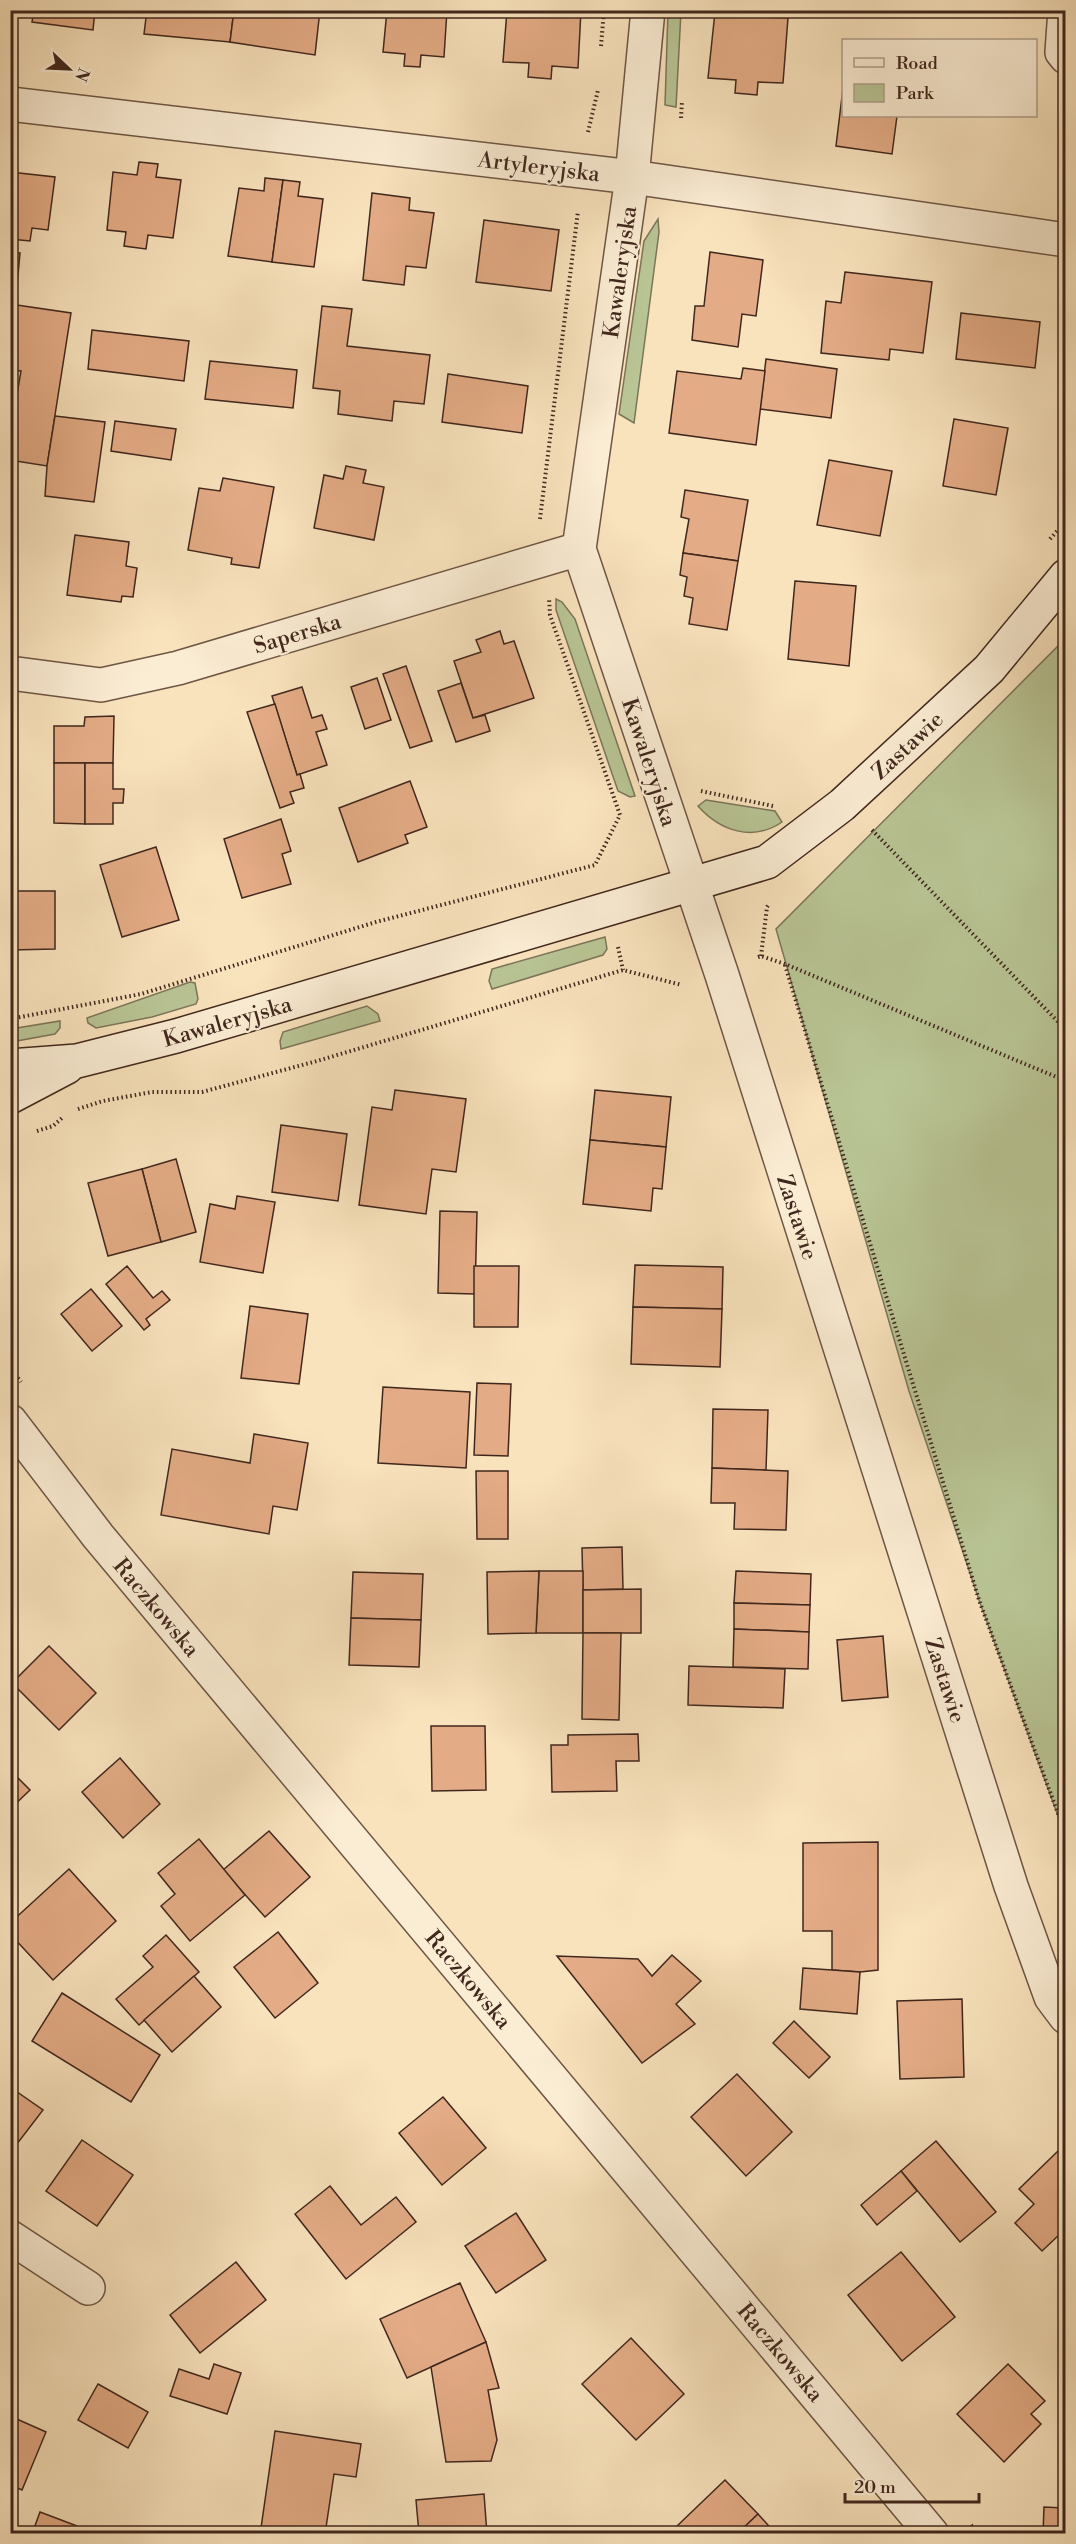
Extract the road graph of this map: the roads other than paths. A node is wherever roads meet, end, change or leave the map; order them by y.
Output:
1 (648, 10) edge
2 (1065, 10) edge
3 (1065, 57) edge
4 (10, 104) edge
5 (632, 177) junction
6 (1065, 240) edge
7 (579, 549) junction
8 (1065, 576) edge
9 (10, 673) edge
10 (691, 883) junction
11 (77, 1061) junction
12 (10, 1066) edge
13 (10, 1097) edge
14 (10, 1421) edge
15 (1065, 2017) edge
16 (10, 2237) edge
17 (88, 2288) dead end
18 (932, 2534) edge

1 - 5 street, Kawaleryjska
2 - 3 street
4 - 5 street, Artyleryjska
5 - 6 street, Artyleryjska
5 - 7 street, Kawaleryjska
7 - 9 street, Saperska
7 - 10 street, Kawaleryjska
8 - 10 street, Zastawie
10 - 11 street, Kawaleryjska
10 - 15 street, Zastawie
11 - 12 street, Kawaleryjska
11 - 13 street, Kawaleryjska
14 - 18 street, Raczkowska
16 - 17 street

